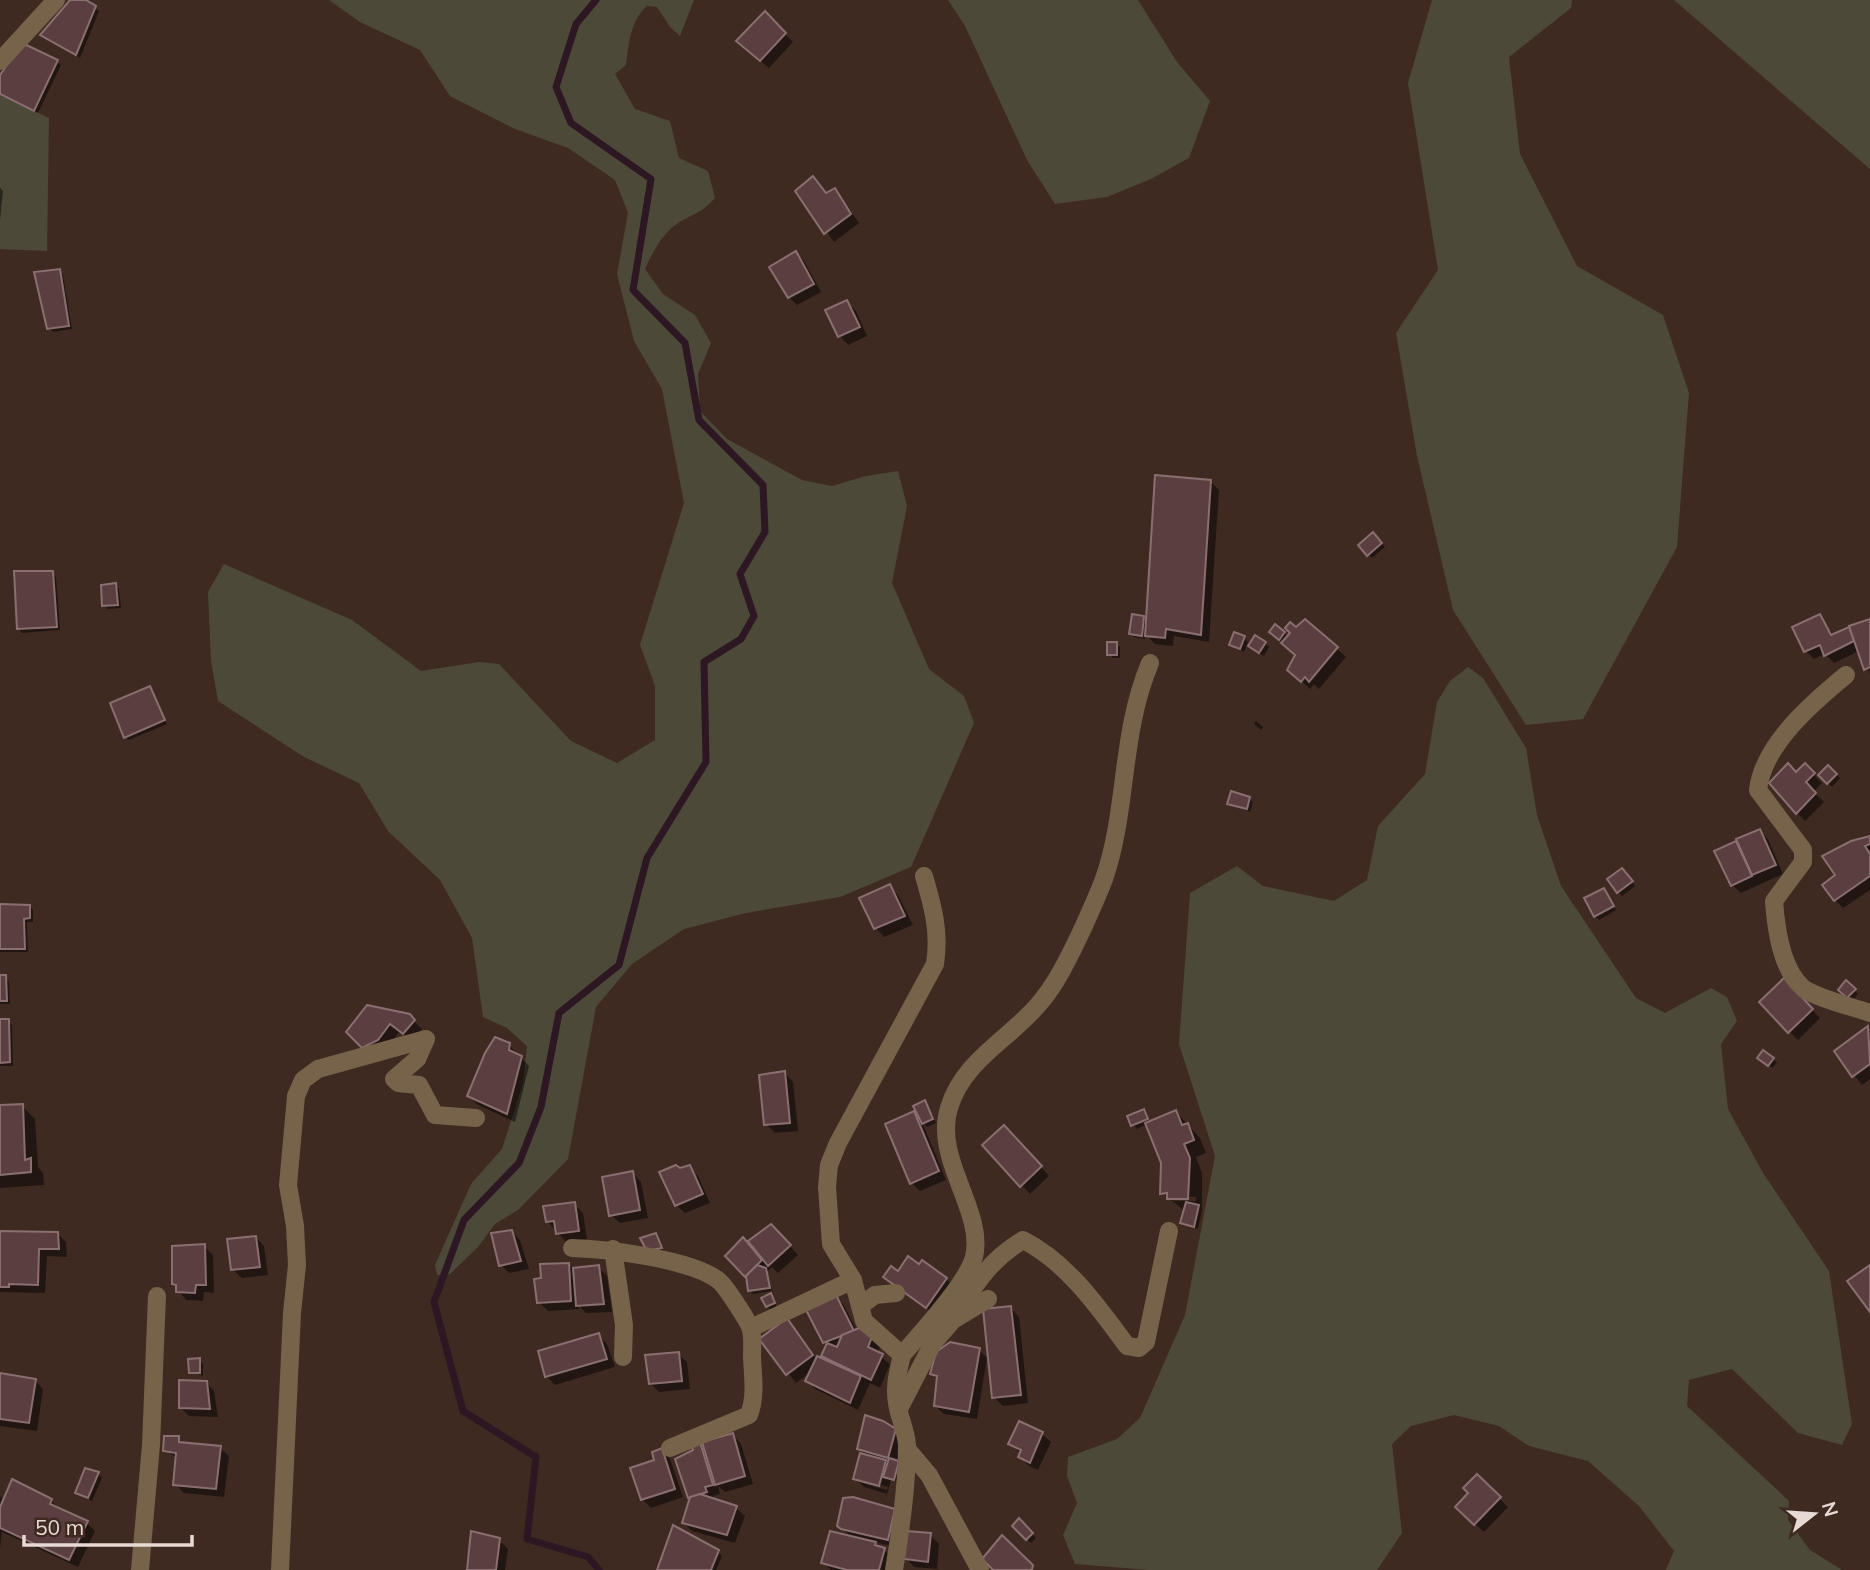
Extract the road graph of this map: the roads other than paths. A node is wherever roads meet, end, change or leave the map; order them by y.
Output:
1 (55, 0) edge
2 (0, 61) edge
3 (1150, 663) dead end
4 (1846, 675) dead end
5 (923, 876) dead end
6 (1870, 1013) edge
7 (477, 1118) dead end
8 (1168, 1231) dead end
9 (572, 1248) dead end
10 (613, 1250) junction
11 (853, 1280) junction
12 (896, 1293) dead end
13 (157, 1296) dead end
14 (988, 1299) dead end
15 (860, 1306) junction
16 (953, 1321) junction
17 (751, 1328) junction
18 (902, 1355) junction
19 (623, 1357) dead end
20 (899, 1409) junction
21 (670, 1448) dead end
22 (907, 1448) junction
23 (140, 1570) edge
24 (280, 1570) edge
25 (894, 1570) edge
26 (980, 1570) edge

1 - 2 street
3 - 18 street
4 - 6 street
5 - 11 street
7 - 24 street
8 - 16 street
9 - 10 street
10 - 17 street
10 - 19 street
11 - 15 street
11 - 17 street
12 - 15 street
13 - 23 street
14 - 16 street
15 - 18 street
16 - 20 street
17 - 21 street
18 - 20 street
20 - 22 street
22 - 25 street
22 - 26 street

